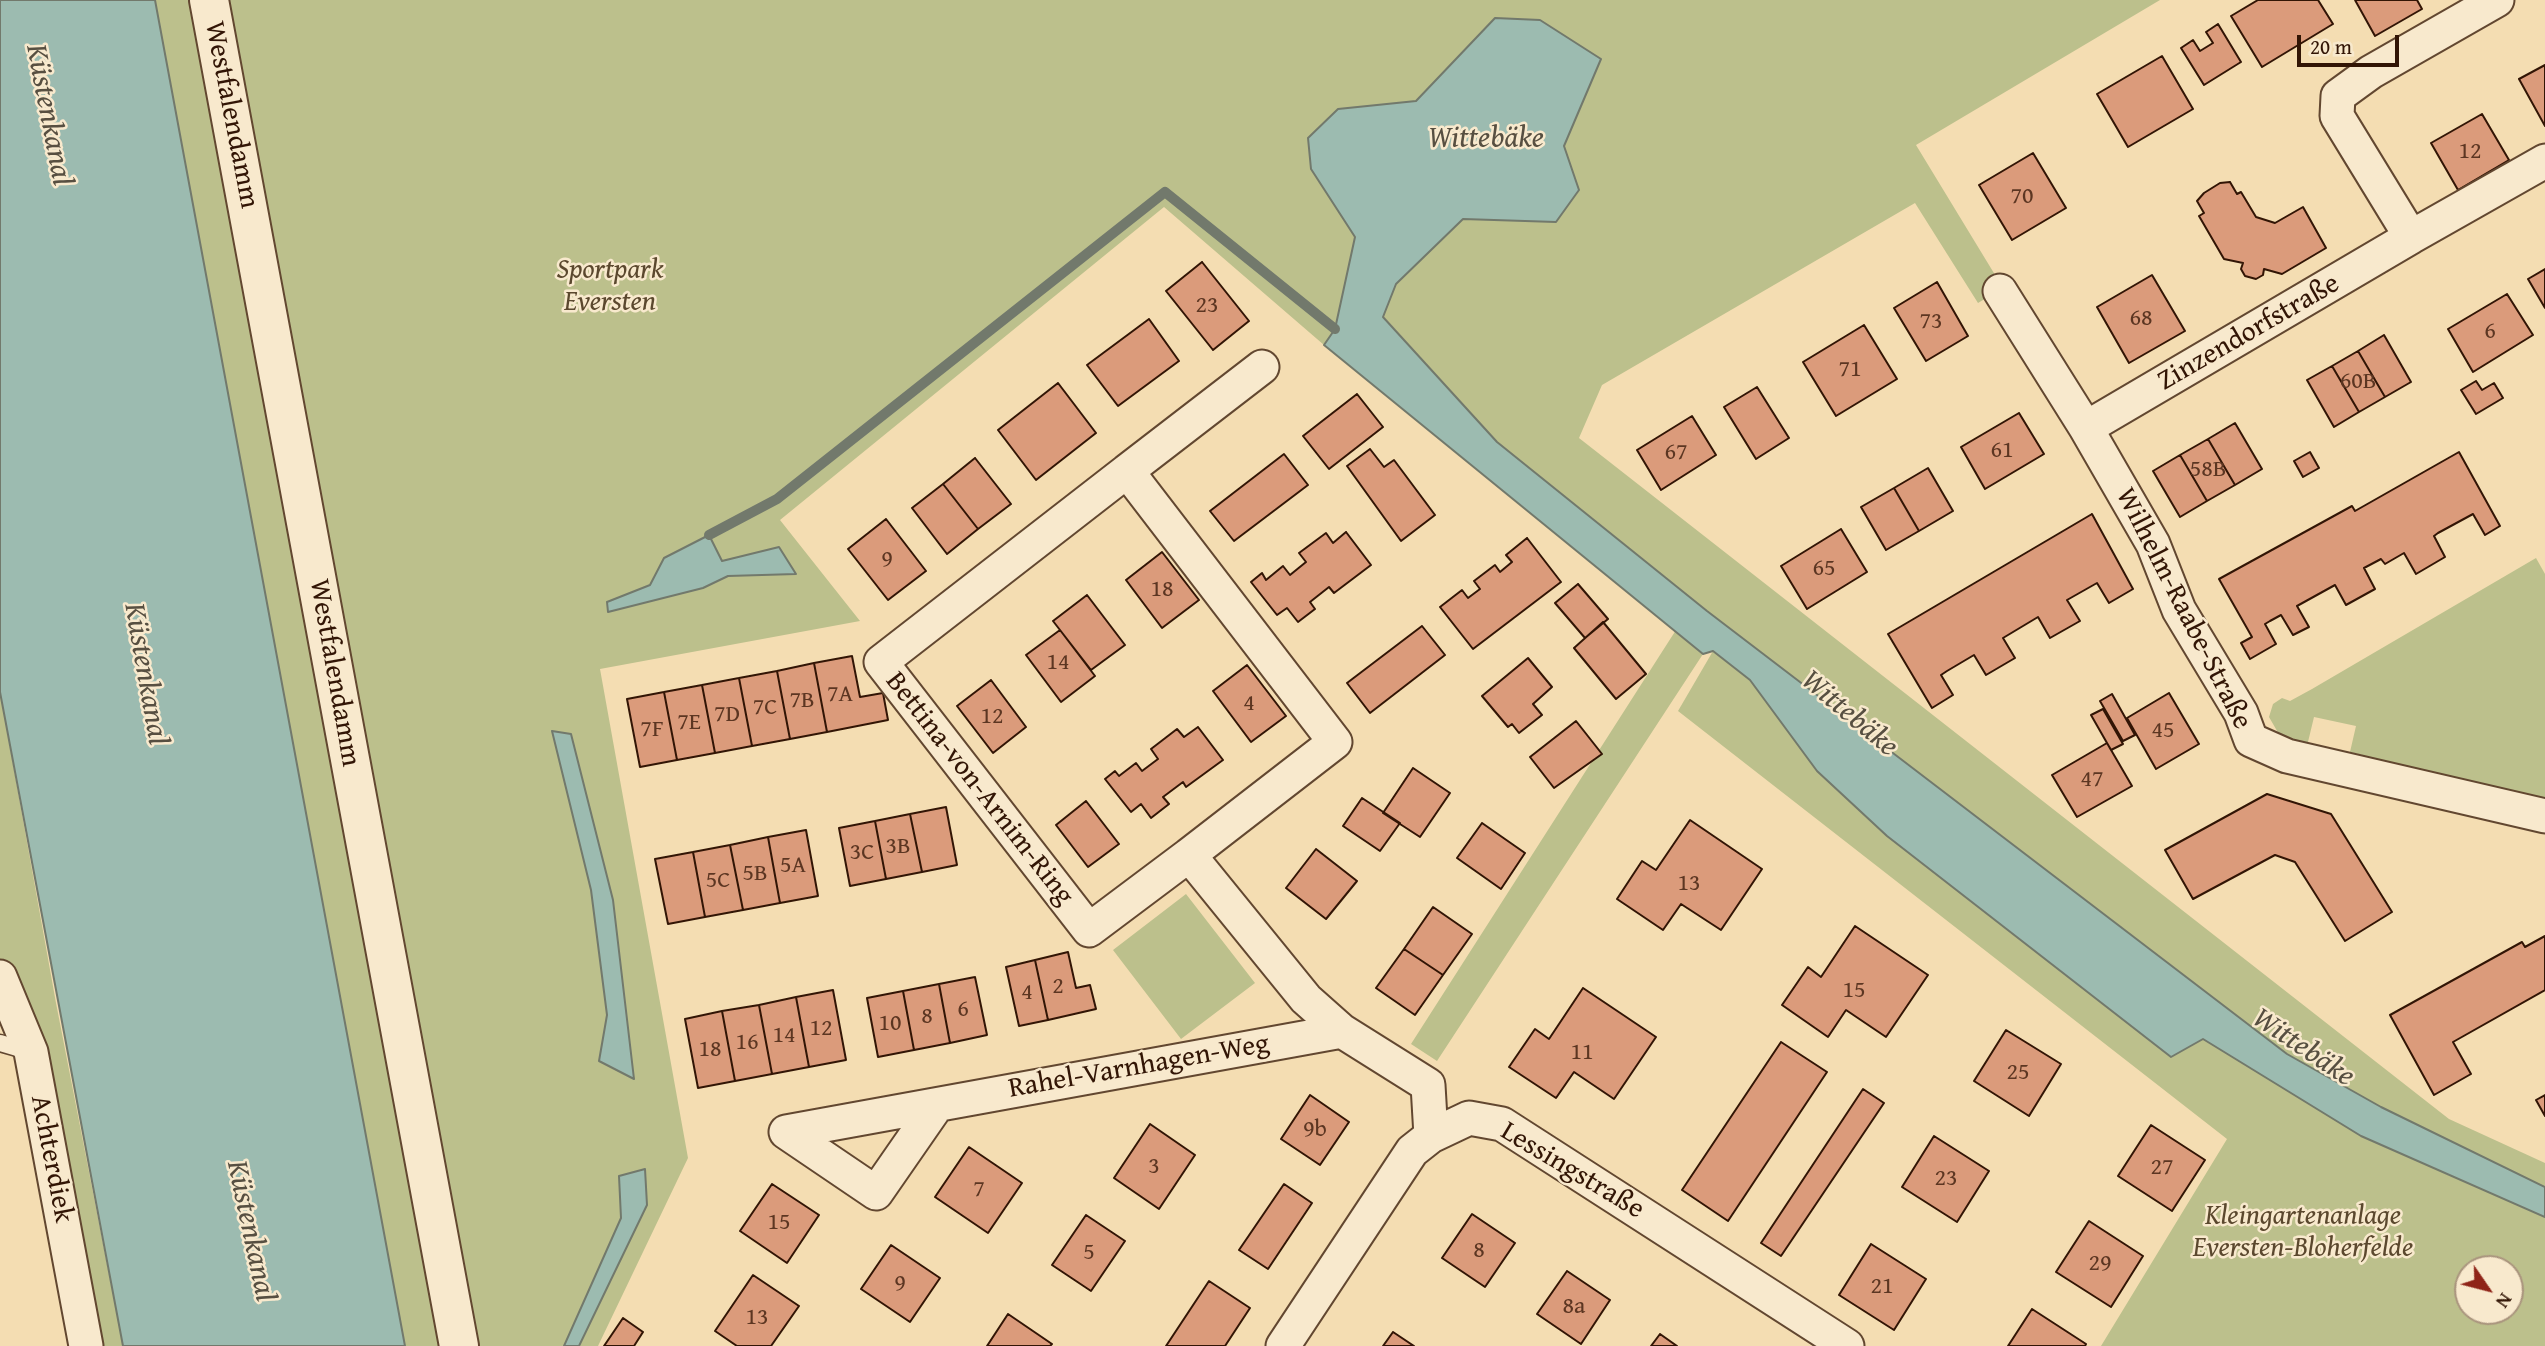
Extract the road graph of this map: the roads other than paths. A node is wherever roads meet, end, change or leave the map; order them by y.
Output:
1 (209, 0) edge
2 (2497, 0) edge
3 (2545, 161) edge
4 (2411, 237) junction
5 (2000, 291) dead end
6 (1262, 367) dead end
7 (2086, 428) junction
8 (1127, 471) junction
9 (2545, 816) edge
10 (1189, 855) junction
11 (0, 976) edge
12 (1342, 1031) junction
13 (15, 1047) edge
14 (937, 1105) dead end
15 (1431, 1136) junction
16 (1811, 1337) edge
17 (86, 1346) edge
18 (458, 1346) edge
19 (1283, 1346) edge
20 (1847, 1346) edge

1 - 18 street, Westfalendamm
2 - 4 street
3 - 4 street, Zinzendorfstraße
4 - 7 street, Zinzendorfstraße
5 - 7 street, Wilhelm-Raabe-Straße
6 - 8 street, Bettina-von-Arnim-Ring
7 - 9 street, Wilhelm-Raabe-Straße
8 - 10 street, Bettina-von-Arnim-Ring
8 - 10 street, Bettina-von-Arnim-Ring
10 - 12 street
11 - 13 street, Achterdiek
12 - 14 street, Rahel-Varnhagen-Weg
12 - 15 street
13 - 17 street, Achterdiek
15 - 16 street, Lessingstraße
15 - 19 street, Lessingstraße
16 - 20 street, Lessingstraße

